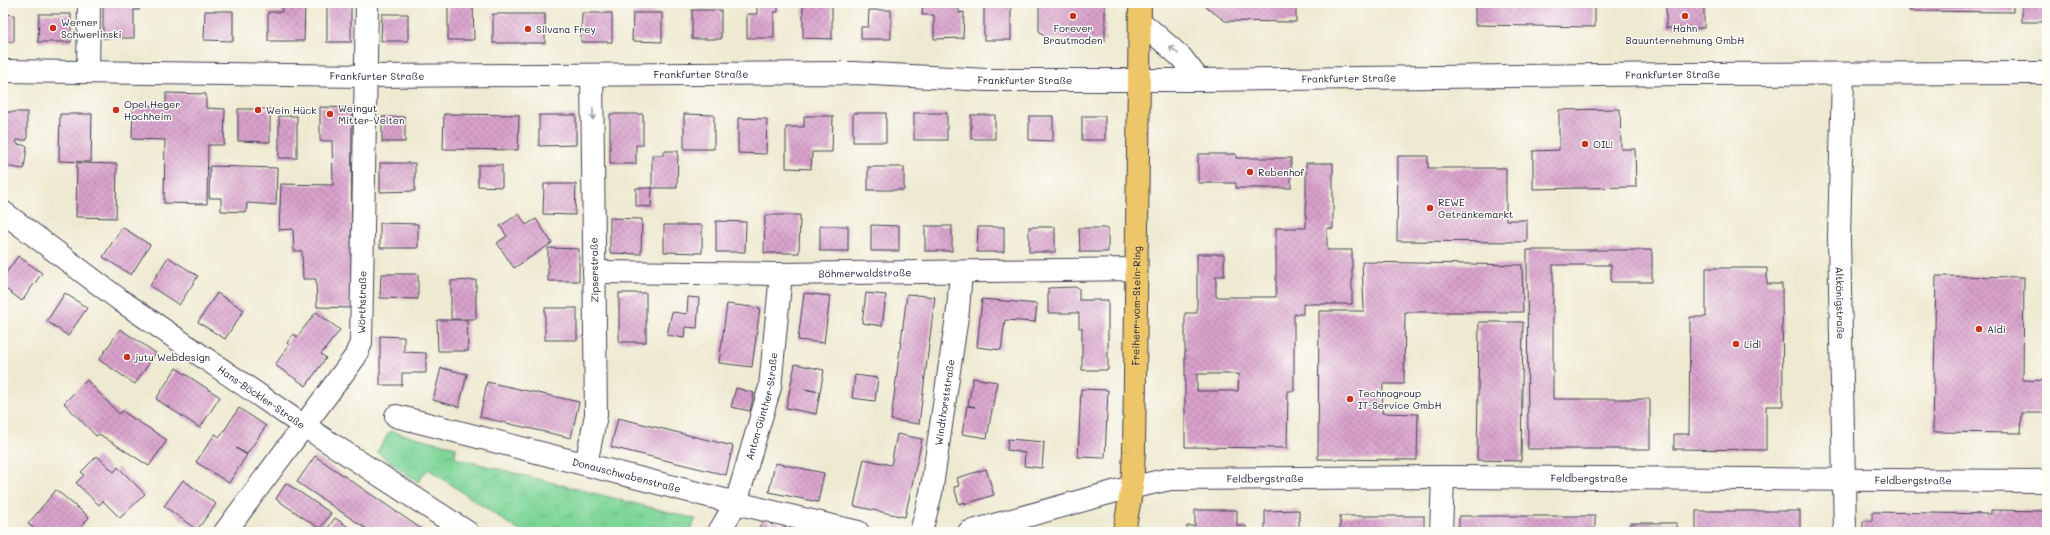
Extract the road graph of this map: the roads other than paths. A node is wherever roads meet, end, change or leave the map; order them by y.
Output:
1 (90, 3) edge
2 (367, 3) edge
3 (1140, 12) edge
4 (3, 71) edge
5 (88, 72) junction
6 (2047, 73) edge
7 (592, 74) junction
8 (1843, 74) junction
9 (365, 76) junction
10 (1140, 80) junction
11 (1199, 80) junction
12 (3, 212) edge
13 (1135, 269) junction
14 (594, 272) junction
15 (961, 272) junction
16 (781, 274) junction
17 (396, 416) dead end
18 (304, 426) junction
19 (586, 464) junction
20 (1443, 477) junction
21 (1845, 481) junction
22 (2047, 481) edge
23 (1132, 486) junction
24 (736, 503) junction
25 (225, 532) edge
26 (467, 532) edge
27 (719, 532) edge
28 (858, 532) edge
29 (921, 532) edge
30 (969, 532) edge
31 (1124, 532) edge
32 (1441, 532) edge
33 (1845, 532) edge

1 - 5 street
2 - 9 street, Wörthstraße
3 - 10 main road, Freiherr-vom-Stein-Ring
11 -> 3 street
4 - 5 street, Frankfurter Straße
5 - 9 street, Frankfurter Straße
6 - 8 street, Frankfurter Straße
7 - 9 street, Frankfurter Straße
7 - 10 street, Frankfurter Straße
7 -> 14 street, Zipserstraße
8 - 11 street, Frankfurter Straße
8 - 21 street, Altkönigstraße
9 - 18 street, Wörthstraße
10 - 11 street, Frankfurter Straße
10 - 13 main road, Freiherr-vom-Stein-Ring
12 - 18 street, Hans-Böckler-Straße
13 - 15 street, Böhmerwaldstraße
13 - 23 main road, Freiherr-vom-Stein-Ring
14 - 16 street, Böhmerwaldstraße
14 - 19 street, Zipserstraße
15 - 16 street, Böhmerwaldstraße
15 - 29 street, Windthorststraße
16 - 24 street, Anton-Günther-Straße
17 - 19 street, Donauschwabenstraße
18 - 25 street, Wörthstraße
18 - 26 street, Hans-Böckler-Straße
19 - 24 street, Donauschwabenstraße
20 - 21 street, Feldbergstraße
20 - 23 street, Feldbergstraße
20 - 32 street
21 - 22 street, Feldbergstraße
21 - 33 street, Altkönigstraße
23 - 30 street
23 - 31 main road, Freiherr-vom-Stein-Ring
24 - 27 street, Anton-Günther-Straße
24 - 28 street, Donauschwabenstraße

